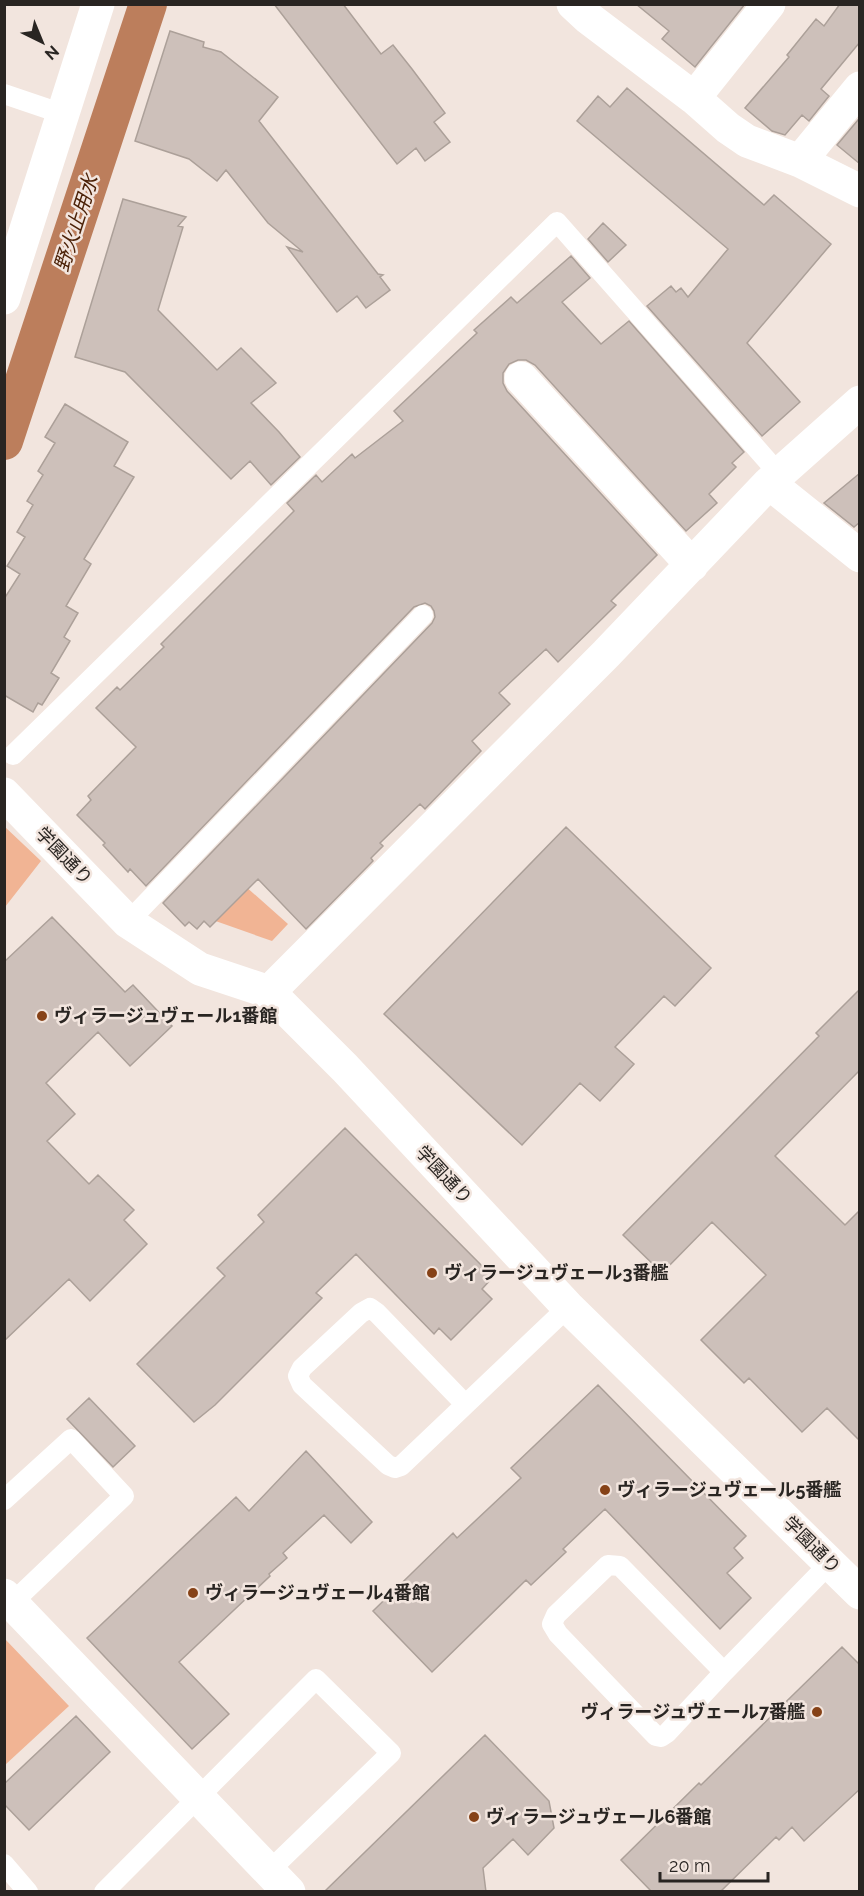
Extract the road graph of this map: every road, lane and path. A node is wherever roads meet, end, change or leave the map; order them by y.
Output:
1 (98, 4) edge
2 (769, 4) edge
3 (586, 9) edge
4 (860, 88) edge
5 (4, 94) edge
6 (694, 98) junction
7 (63, 114) junction
8 (800, 161) junction
9 (860, 192) edge
10 (4, 298) edge
11 (521, 378) dead end
12 (860, 402) edge
13 (774, 478) junction
14 (860, 556) edge
15 (692, 565) junction
16 (423, 615) dead end
17 (13, 755) dead end
18 (4, 794) edge
19 (128, 922) junction
20 (269, 992) junction
21 (568, 1307) junction
22 (465, 1404) junction
23 (4, 1500) edge
24 (830, 1563) junction
25 (860, 1593) edge
26 (8, 1599) edge
27 (724, 1672) junction
28 (198, 1798) junction
29 (4, 1864) edge
30 (279, 1881) edge
31 (28, 1892) edge
32 (104, 1892) edge

1 - 7 street
2 - 6 street
3 - 6 street
4 - 8 street
5 - 7 lane
6 - 8 street
7 - 10 street
8 - 9 street
11 - 15 street
12 - 13 street
13 - 14 street
13 - 15 street
13 - 17 lane
15 - 20 street
16 - 19 lane
18 - 19 street, 学園通り
19 - 20 street, 学園通り
20 - 21 street, 学園通り
21 - 22 lane
21 - 24 street, 学園通り
22 - 22 lane
23 - 26 lane
24 - 25 street, 学園通り
24 - 27 lane
26 - 28 street
27 - 27 lane
28 - 30 street
28 - 30 lane
28 - 32 lane
29 - 31 lane

